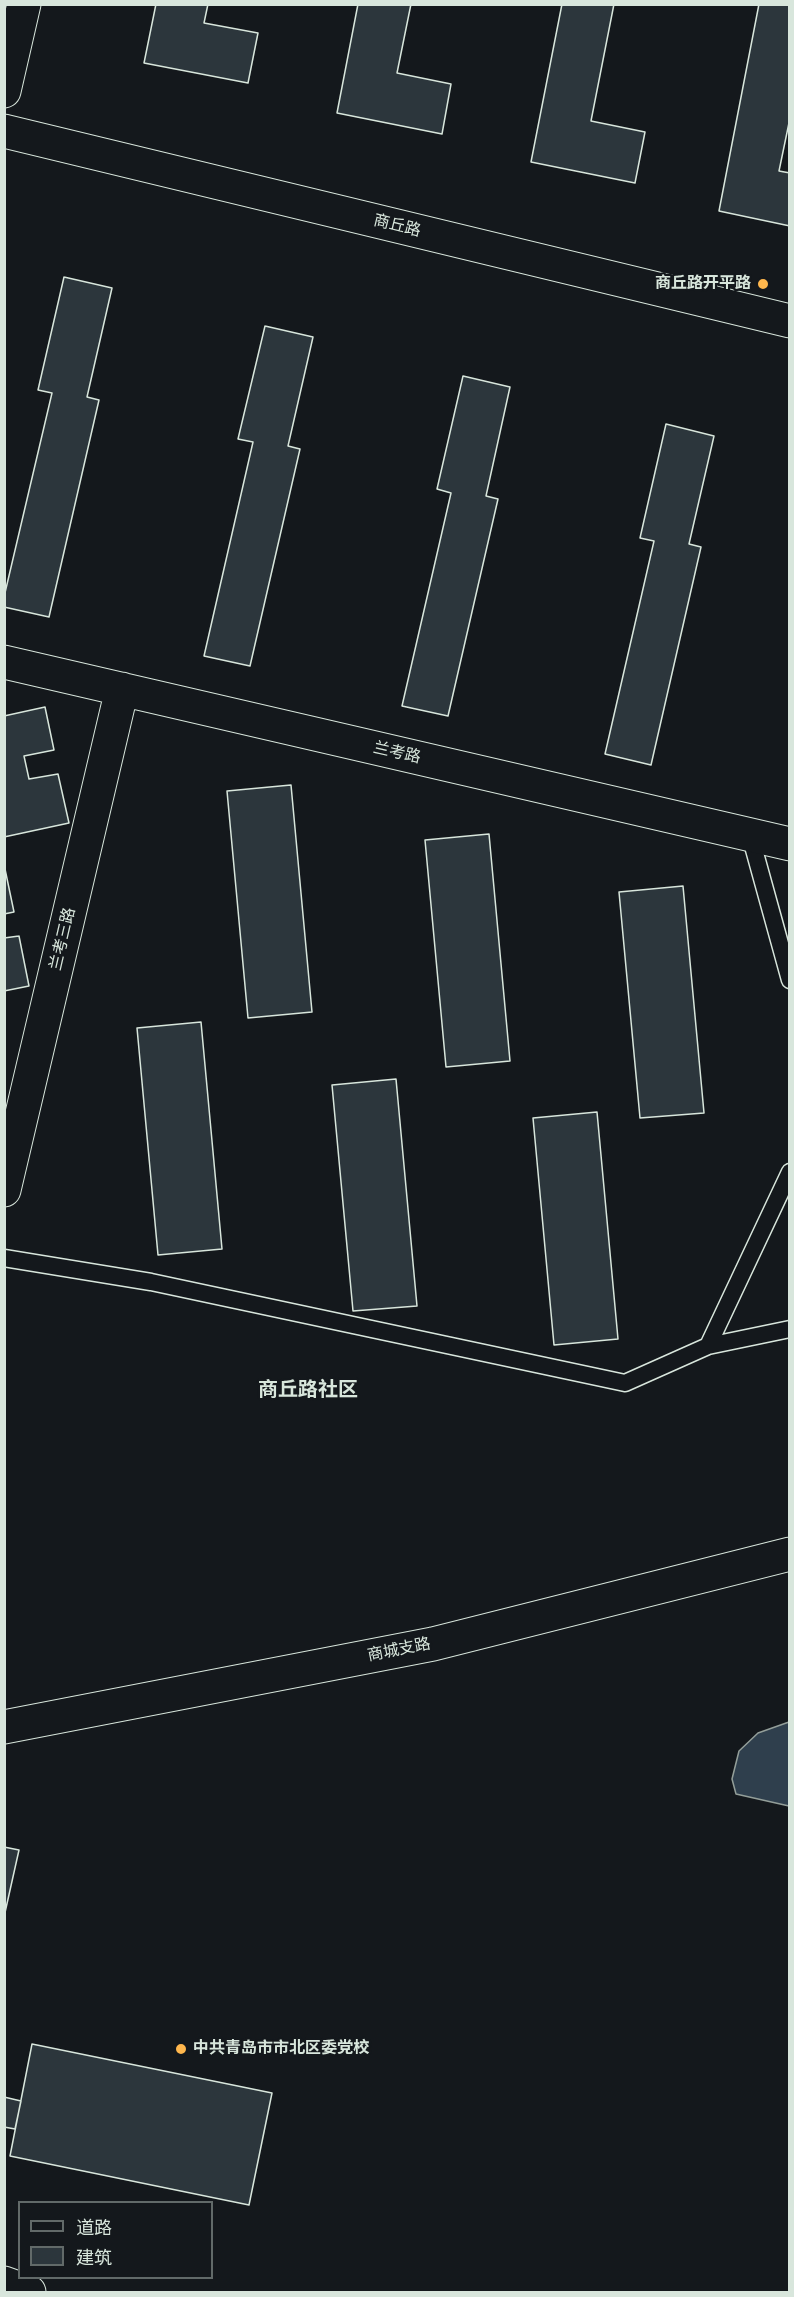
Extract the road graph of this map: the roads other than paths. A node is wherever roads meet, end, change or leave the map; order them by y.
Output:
1 (24, 4) edge
2 (4, 90) edge
3 (4, 131) edge
4 (789, 321) edge
5 (4, 662) edge
6 (122, 689) junction
7 (750, 835) junction
8 (789, 841) edge
9 (789, 980) edge
10 (789, 1172) edge
11 (4, 1190) edge
12 (4, 1258) edge
13 (789, 1329) edge
14 (708, 1346) junction
15 (789, 1554) edge
16 (4, 1727) edge
17 (4, 2283) edge
18 (29, 2292) edge

1 - 2 street
3 - 4 street, 商丘路
5 - 6 street, 兰考路
6 - 7 street, 兰考路
6 - 11 street, 兰考三路
7 - 8 street, 兰考路
7 - 9 lane
10 - 14 lane
12 - 14 lane
13 - 14 lane
15 - 16 street, 商城支路
17 - 18 street

